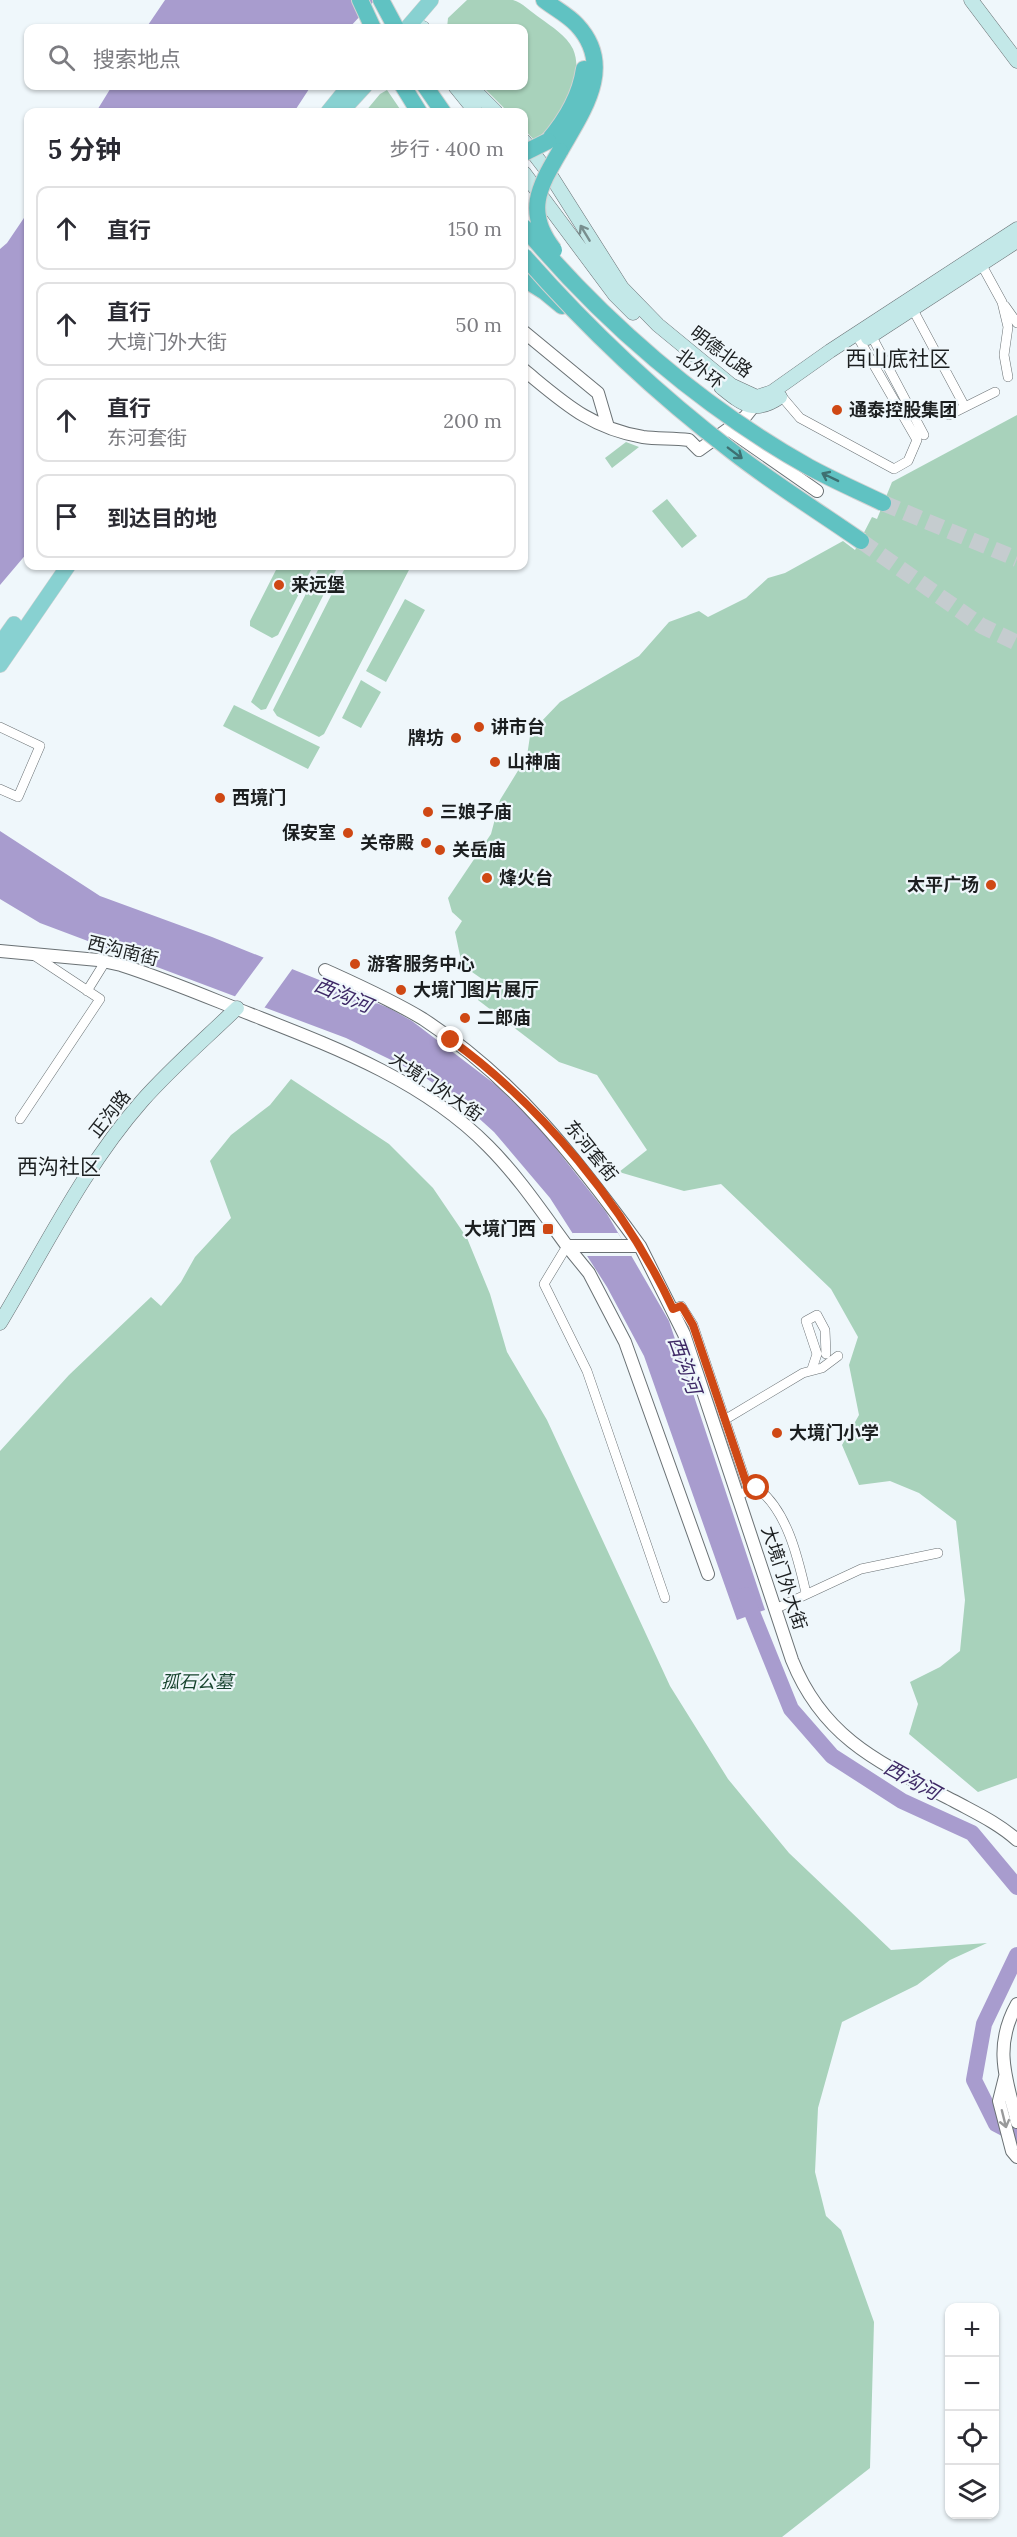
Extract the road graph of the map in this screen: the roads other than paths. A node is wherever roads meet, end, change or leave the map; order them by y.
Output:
1 (360, 0) edge
2 (381, 0) edge
3 (430, 0) edge
4 (441, 0) edge
5 (529, 0) edge
6 (544, 0) edge
7 (971, 0) edge
8 (371, 24) edge
9 (408, 24) edge
10 (415, 24) edge
11 (417, 24) edge
12 (1017, 61) edge
13 (346, 90) edge
14 (361, 90) edge
15 (402, 90) edge
16 (404, 90) edge
17 (428, 90) edge
18 (458, 90) edge
19 (475, 90) edge
20 (331, 108) edge
21 (345, 108) edge
22 (409, 108) edge
23 (416, 108) edge
24 (440, 108) edge
25 (474, 108) edge
26 (492, 108) edge
27 (528, 146) edge
28 (554, 146) junction
29 (528, 152) edge
30 (528, 178) edge
31 (1017, 229) edge
32 (528, 231) edge
33 (1017, 241) edge
34 (528, 260) edge
35 (979, 260) junction
36 (528, 281) edge
37 (1002, 302) junction
38 (910, 305) junction
39 (1017, 323) edge
40 (528, 335) edge
41 (864, 335) junction
42 (528, 373) edge
43 (1008, 377) dead end
44 (693, 388) junction
45 (995, 392) dead end
46 (778, 393) junction
47 (668, 400) junction
48 (755, 402) junction
49 (965, 407) junction
50 (949, 415) dead end
51 (608, 427) junction
52 (728, 429) junction
53 (924, 435) dead end
54 (817, 491) dead end
55 (883, 503) tunnel mouth
56 (861, 541) tunnel mouth
57 (53, 570) edge
58 (65, 570) edge
59 (0, 644) edge
60 (0, 665) edge
61 (0, 728) edge
62 (0, 789) edge
63 (0, 951) edge
64 (29, 953) junction
65 (105, 962) junction
66 (325, 970) dead end
67 (87, 991) junction
68 (233, 1007) junction
69 (20, 1119) dead end
70 (573, 1246) junction
71 (640, 1246) junction
72 (0, 1309) edge
73 (673, 1309) junction
74 (0, 1323) edge
75 (826, 1354) dead end
76 (838, 1356) dead end
77 (812, 1369) junction
78 (726, 1419) junction
79 (743, 1493) junction
80 (938, 1553) dead end
81 (708, 1574) dead end
82 (806, 1593) junction
83 (665, 1598) dead end
84 (775, 1609) junction
85 (1017, 1840) edge
86 (1017, 2004) edge
87 (1004, 2081) junction
88 (1017, 2122) edge
89 (1015, 2155) edge

1 - 8 highway
2 - 9 highway
3 - 10 main road
4 - 11 main road
5 - 28 highway
6 - 28 highway
7 - 12 main road
13 - 20 main road
14 - 21 main road
15 - 22 highway
16 - 23 highway
17 - 24 highway
18 - 25 main road
19 - 26 main road
48 -> 27 main road, 明德北路
28 - 29 highway, bridge
28 - 44 highway, bridge
30 - 48 main road, 明德北路
31 - 35 main road, 明德北路
32 - 44 highway, 北外环, bridge
33 - 35 main road, 明德北路
34 - 47 highway, bridge
35 - 37 street
35 - 38 main road, 明德北路
36 - 47 highway, bridge
37 - 39 street
37 - 43 street
38 - 41 main road, 明德北路
38 - 49 street
40 - 51 street
41 - 46 main road, 明德北路
41 - 46 street
41 - 53 street
42 - 51 street
55 -> 44 highway, 北外环, bridge
45 - 49 street
46 - 48 main road, 明德北路
47 -> 56 highway, bridge
48 - 52 street
49 - 50 street
51 - 52 street
52 - 54 street
57 - 59 main road
58 - 60 main road
61 - 62 street
63 - 64 street, 西沟南街
64 - 65 street, 西沟南街
64 - 67 street
65 - 67 street
65 - 68 street, 西沟南街
66 - 71 street, 东河套街
67 - 69 street
68 - 70 street, 大境门外大街
68 - 72 main road, 正沟路
68 - 74 main road, 正沟路
70 - 71 street
70 - 81 street, 大境门外大街
70 - 83 street
71 - 73 street, 大境门外大街
73 - 78 street
73 - 79 street, 大境门外大街
75 - 77 street
76 - 77 street
77 - 78 street
78 - 79 street
79 - 82 street
79 - 84 street, 大境门外大街
80 - 82 street
82 - 84 street
84 - 85 street, 大境门外大街
86 - 87 street
87 - 88 street
87 -> 89 street

